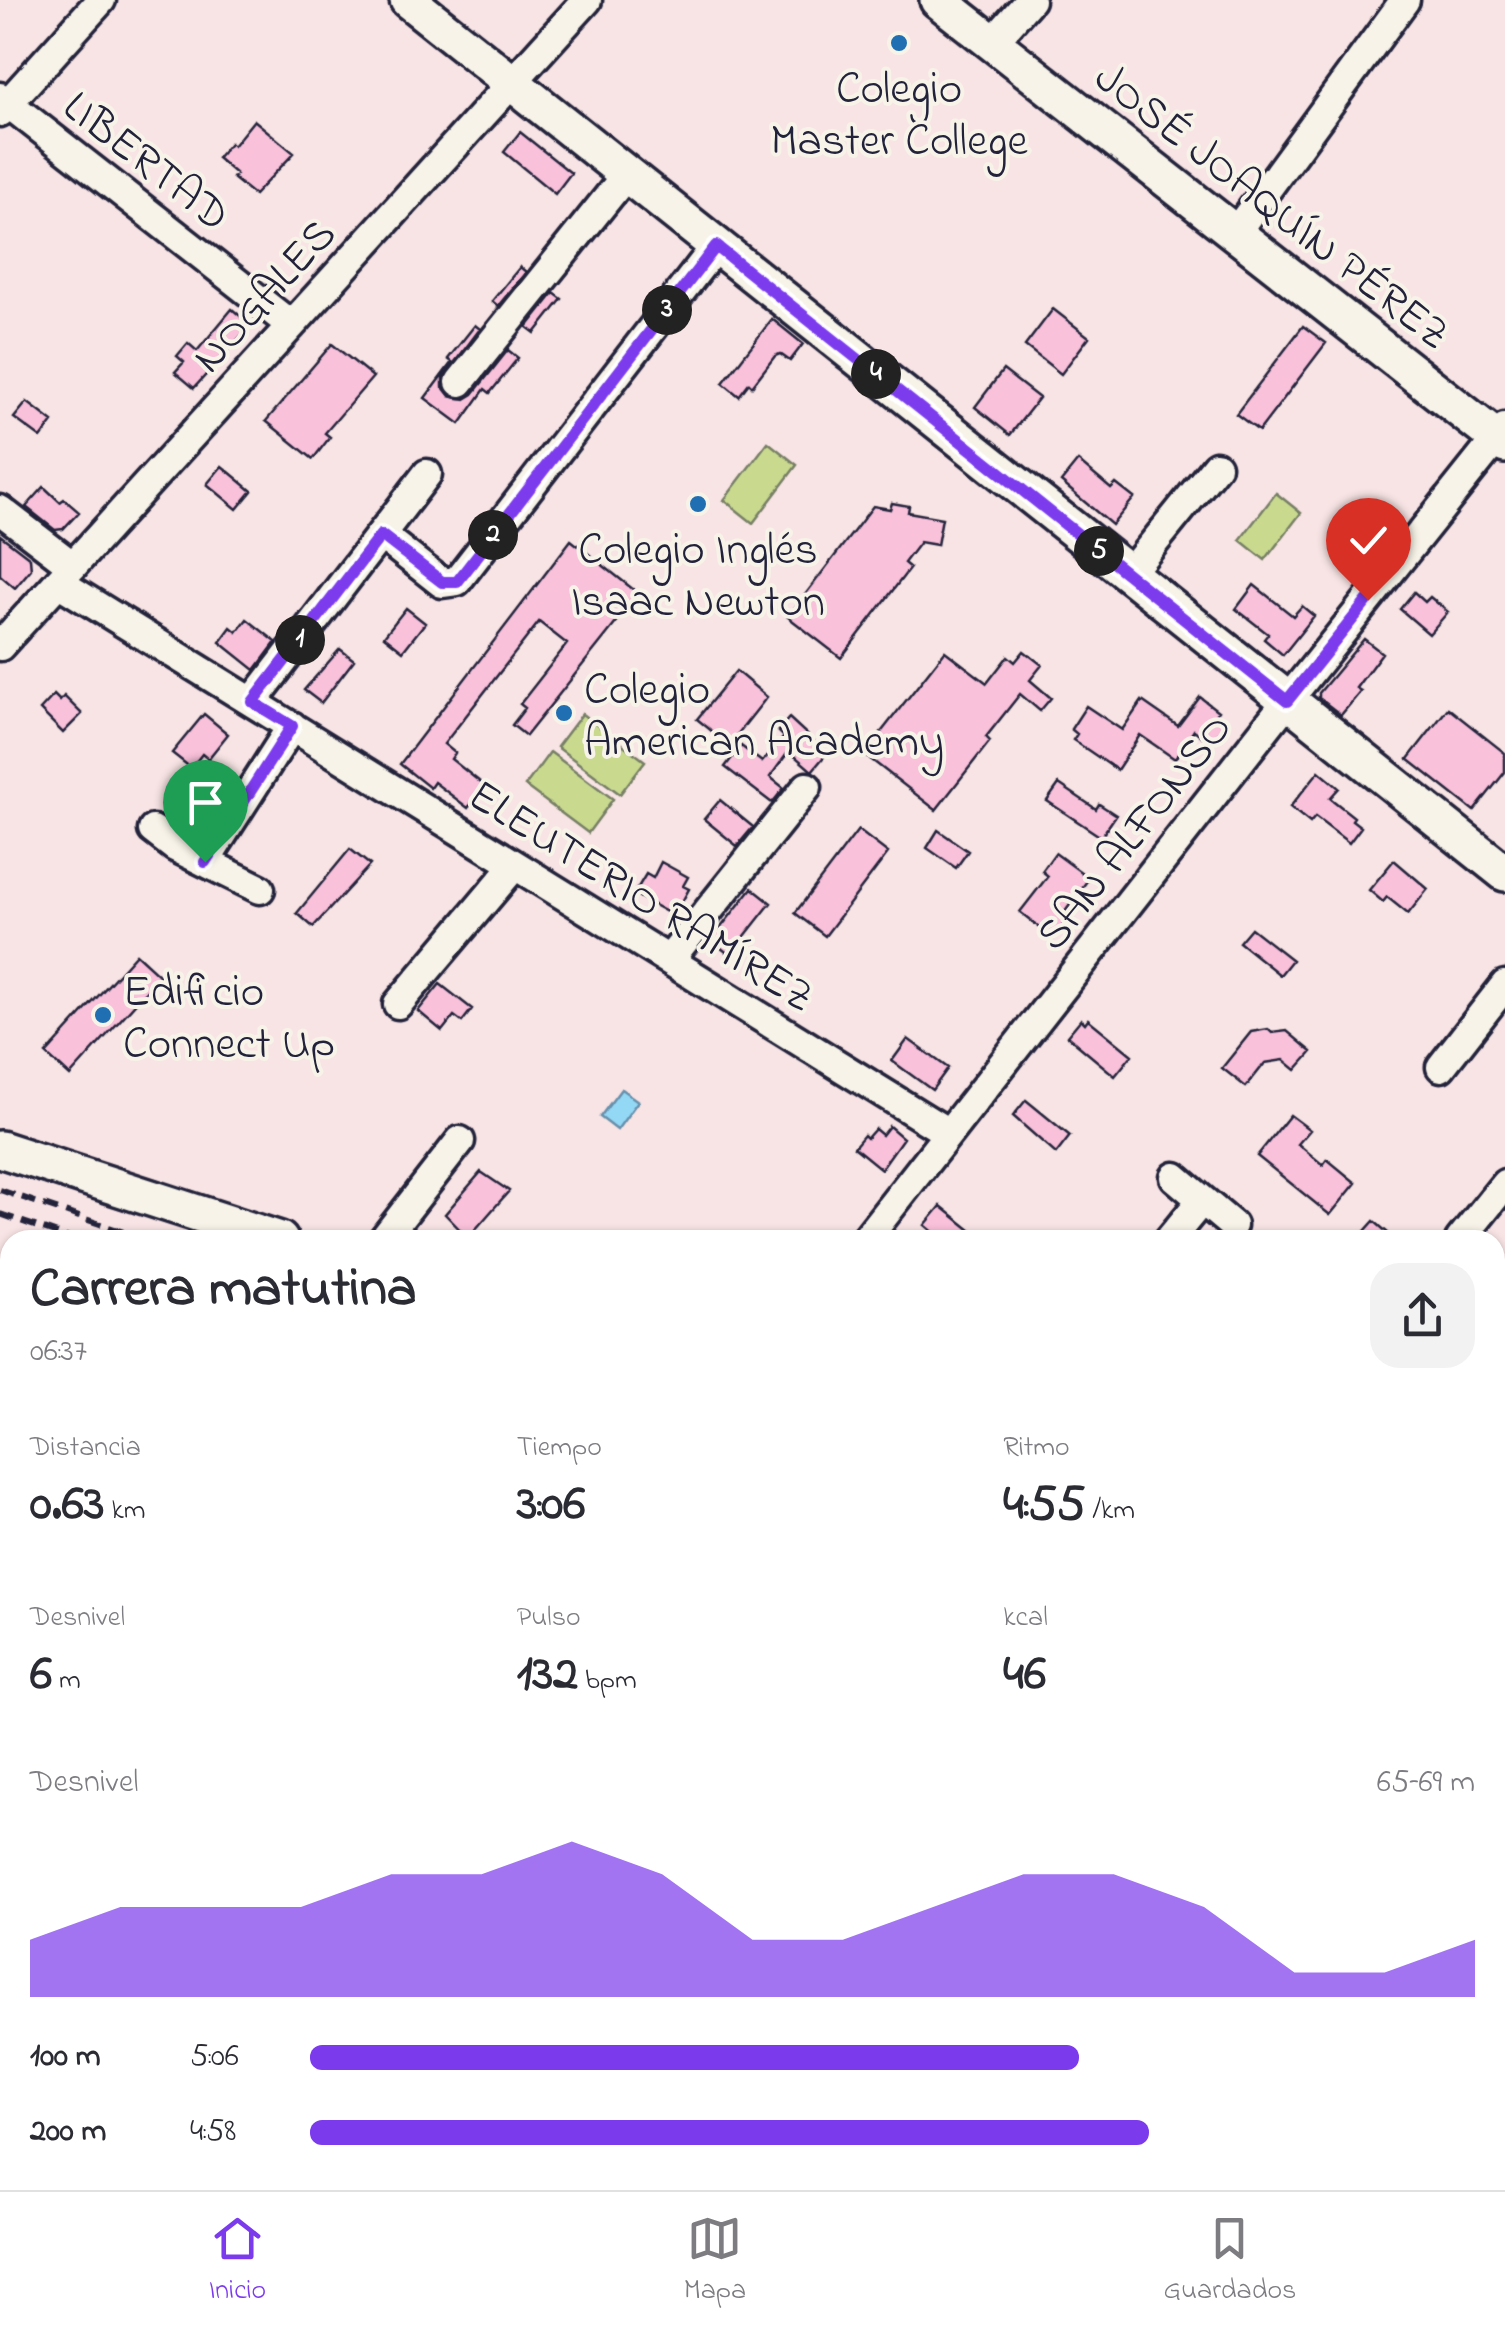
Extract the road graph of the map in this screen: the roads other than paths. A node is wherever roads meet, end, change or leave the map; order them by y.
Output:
1 (101, 0) edge
2 (408, 0) edge
3 (586, 0) edge
4 (938, 0) edge
5 (1030, 0) edge
6 (1405, 0) edge
7 (992, 43) junction
8 (511, 83) junction
9 (3, 104) edge
10 (626, 175) junction
11 (1236, 233) junction
12 (716, 246) junction
13 (291, 325) junction
14 (460, 382) dead end
15 (1502, 437) edge
16 (1216, 466) dead end
17 (427, 474) dead end
18 (0, 510) edge
19 (381, 535) junction
20 (66, 574) junction
21 (1128, 575) junction
22 (0, 646) edge
23 (1287, 701) junction
24 (253, 702) junction
25 (292, 726) junction
26 (807, 787) dead end
27 (153, 830) dead end
28 (205, 862) junction
29 (516, 864) junction
30 (1505, 873) edge
31 (260, 889) dead end
32 (669, 960) junction
33 (1505, 986) edge
34 (398, 1004) dead end
35 (1442, 1067) dead end
36 (948, 1134) junction
37 (460, 1140) dead end
38 (0, 1149) edge
39 (1176, 1177) dead end
40 (1505, 1184) edge
41 (1202, 1200) junction
42 (1232, 1224) dead end
43 (249, 1230) edge
44 (391, 1230) edge
45 (873, 1230) edge
46 (1177, 1230) edge
47 (1468, 1230) edge

1 - 9 street
2 - 8 main road
3 - 8 street, NOGALES
4 - 7 main road, JOSÉ JOAQUÍN PÉREZ
5 - 7 street
6 - 11 street
7 - 11 main road, JOSÉ JOAQUÍN PÉREZ
8 - 10 main road
8 - 13 street, NOGALES
9 - 13 street, LIBERTAD
10 - 12 main road
10 - 14 street
11 - 15 main road, JOSÉ JOAQUÍN PÉREZ
12 - 19 street
12 - 21 main road
13 - 20 street, NOGALES
15 - 23 street, SAN ALFONSO
16 - 21 street
17 - 19 street
18 - 20 street, ELEUTERIO RAMÍREZ
19 - 24 street
20 - 22 street, NOGALES
20 - 24 street, ELEUTERIO RAMÍREZ
21 - 23 main road
23 - 30 main road
23 - 36 street, SAN ALFONSO
24 - 25 street, ELEUTERIO RAMÍREZ
25 - 28 street
25 - 29 street, ELEUTERIO RAMÍREZ
26 - 32 street
27 - 28 street
28 - 31 street
29 - 32 street, ELEUTERIO RAMÍREZ
29 - 34 street
32 - 36 street, ELEUTERIO RAMÍREZ
33 - 35 street
36 - 45 street, SAN ALFONSO
37 - 44 street
38 - 43 main road
39 - 41 street
40 - 47 street
41 - 42 street
41 - 46 street

